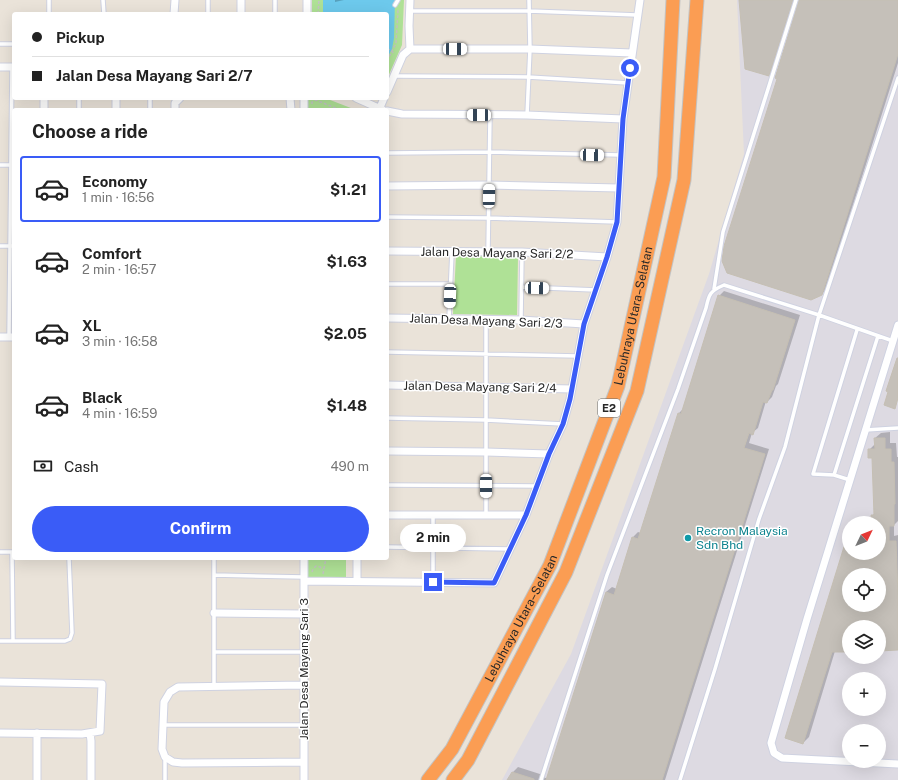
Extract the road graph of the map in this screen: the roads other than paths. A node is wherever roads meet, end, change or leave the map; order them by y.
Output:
1 (49, 0) edge
2 (104, 0) edge
3 (174, 0) edge
4 (208, 0) edge
5 (241, 0) edge
6 (275, 0) edge
7 (307, 0) edge
8 (398, 0) edge
9 (410, 0) edge
10 (529, 0) edge
11 (640, 0) edge
12 (673, 0) edge
13 (697, 0) edge
14 (796, 0) edge
15 (395, 4) dead end
16 (410, 11) junction
17 (529, 11) junction
18 (49, 12) edge
19 (104, 12) edge
20 (174, 12) edge
21 (208, 12) edge
22 (241, 12) edge
23 (275, 12) edge
24 (307, 12) edge
25 (637, 15) junction
26 (0, 44) edge
27 (12, 44) edge
28 (410, 48) junction
29 (530, 49) junction
30 (632, 53) junction
31 (0, 67) edge
32 (12, 67) edge
33 (395, 76) junction
34 (528, 77) junction
35 (898, 78) edge
36 (628, 83) junction
37 (389, 88) edge
38 (360, 100) edge
39 (376, 108) edge
40 (389, 111) edge
41 (490, 115) junction
42 (527, 115) junction
43 (623, 119) junction
44 (490, 152) junction
45 (389, 153) edge
46 (621, 155) junction
47 (0, 165) edge
48 (12, 165) edge
49 (489, 185) junction
50 (389, 186) edge
51 (619, 188) junction
52 (389, 218) edge
53 (489, 218) junction
54 (617, 222) junction
55 (0, 246) edge
56 (12, 246) edge
57 (389, 251) edge
58 (452, 252) junction
59 (522, 252) junction
60 (488, 253) junction
61 (607, 257) junction
62 (389, 284) edge
63 (451, 284) junction
64 (522, 287) junction
65 (714, 289) junction
66 (596, 290) junction
67 (819, 315) junction
68 (389, 318) edge
69 (449, 319) junction
70 (486, 320) junction
71 (521, 320) junction
72 (584, 324) junction
73 (898, 325) edge
74 (857, 330) junction
75 (0, 336) edge
76 (878, 336) junction
77 (12, 337) edge
78 (893, 341) junction
79 (389, 352) edge
80 (486, 354) junction
81 (579, 356) junction
82 (389, 385) edge
83 (486, 386) junction
84 (572, 389) junction
85 (389, 418) edge
86 (486, 420) junction
87 (563, 424) junction
88 (898, 428) edge
89 (865, 430) junction
90 (389, 452) edge
91 (486, 452) junction
92 (549, 454) junction
93 (834, 475) junction
94 (850, 480) junction
95 (389, 485) edge
96 (486, 486) junction
97 (537, 486) junction
98 (389, 515) edge
99 (433, 515) junction
100 (486, 515) junction
101 (526, 515) junction
102 (389, 548) edge
103 (433, 548) junction
104 (510, 549) junction
105 (0, 552) edge
106 (12, 552) edge
107 (13, 560) edge
108 (69, 560) edge
109 (214, 560) edge
110 (304, 560) edge
111 (357, 560) edge
112 (214, 575) junction
113 (304, 579) junction
114 (357, 581) junction
115 (433, 582) junction
116 (214, 613) junction
117 (304, 614) junction
118 (0, 641) edge
119 (13, 641) junction
120 (214, 652) junction
121 (304, 652) junction
122 (0, 682) edge
123 (304, 685) junction
124 (214, 686) junction
125 (163, 725) junction
126 (304, 725) junction
127 (0, 732) edge
128 (37, 733) junction
129 (90, 733) junction
130 (165, 757) junction
131 (304, 762) junction
132 (898, 764) edge
133 (37, 780) edge
134 (91, 780) edge
135 (166, 780) edge
136 (304, 780) edge
137 (428, 780) edge
138 (453, 780) edge
139 (541, 780) edge
140 (680, 780) edge

1 - 18 lane
2 - 19 lane
3 - 20 street
4 - 21 lane
5 - 22 street
6 - 23 lane
7 - 24 street
8 - 15 lane
9 - 16 street
10 - 17 lane
11 - 25 street
12 - 137 highway, Lebuhraya Utara–Selatan / E2
13 - 138 highway, Lebuhraya Utara–Selatan / E2
14 - 65 lane
16 - 17 lane
16 - 28 street
17 - 25 lane
17 - 29 lane
25 - 30 street
26 - 27 lane
28 - 29 street
28 - 33 street
29 - 30 street
29 - 34 lane
30 - 36 street
31 - 32 street
33 - 34 lane
33 - 37 street
34 - 36 lane
34 - 42 lane
35 - 67 lane
36 - 43 street
38 - 39 street
40 - 41 street
41 - 42 street
41 - 44 lane
42 - 43 street
43 - 46 street
44 - 45 lane
44 - 46 lane
44 - 49 lane
46 - 51 street
47 - 48 lane
49 - 50 street
49 - 51 street
49 - 53 lane
51 - 54 street
52 - 53 lane
53 - 54 lane
53 - 60 lane
54 - 61 street
55 - 56 lane
56 - 77 lane
57 - 58 street, Jalan Desa Mayang Sari 2/2
58 - 60 street, Jalan Desa Mayang Sari 2/2
58 - 63 lane
59 - 60 street, Jalan Desa Mayang Sari 2/2
59 - 61 street, Jalan Desa Mayang Sari 2/2
59 - 64 lane
61 - 66 street
62 - 63 lane
63 - 69 lane
64 - 66 lane
64 - 71 lane
65 - 67 lane
65 - 139 lane
66 - 72 street
67 - 74 lane
67 - 140 lane
68 - 69 street, Jalan Desa Mayang Sari 2/3
69 - 70 street, Jalan Desa Mayang Sari 2/3
70 - 71 street, Jalan Desa Mayang Sari 2/3
70 - 80 lane
71 - 72 street, Jalan Desa Mayang Sari 2/3
72 - 81 street
73 - 78 street
74 - 76 lane
74 - 93 lane
75 - 77 street
76 - 78 lane
76 - 93 lane
78 - 89 street
79 - 80 lane
80 - 81 lane
80 - 83 lane
81 - 84 street
82 - 83 street, Jalan Desa Mayang Sari 2/4
83 - 84 street, Jalan Desa Mayang Sari 2/4
83 - 86 lane
84 - 87 street
85 - 86 lane
86 - 87 lane
86 - 91 lane
87 - 92 street
88 - 89 lane
89 - 94 street
90 - 91 street
91 - 92 street
91 - 96 lane
92 - 97 street
93 - 94 lane
94 - 132 street
95 - 96 lane
96 - 97 lane
96 - 100 lane
97 - 101 street
98 - 99 street
99 - 100 street
99 - 103 lane
100 - 101 street
101 - 104 street
102 - 103 lane
103 - 104 lane
103 - 115 lane
104 - 115 street
105 - 106 lane
107 - 119 lane
108 - 119 lane
109 - 112 lane
110 - 113 street, Jalan Desa Mayang Sari 3
111 - 114 street
112 - 113 lane
112 - 116 lane
113 - 114 street
113 - 117 street, Jalan Desa Mayang Sari 3
114 - 115 street
116 - 117 street
116 - 120 lane
117 - 121 street, Jalan Desa Mayang Sari 3
118 - 119 lane
120 - 121 lane
120 - 124 lane
121 - 123 street, Jalan Desa Mayang Sari 3
122 - 129 street
123 - 124 street
123 - 126 street, Jalan Desa Mayang Sari 3
124 - 125 street
125 - 126 lane
125 - 130 street
126 - 131 street, Jalan Desa Mayang Sari 3
127 - 128 street
128 - 129 street
128 - 133 street
129 - 134 street
130 - 131 street
130 - 135 lane
131 - 136 street, Jalan Desa Mayang Sari 3

